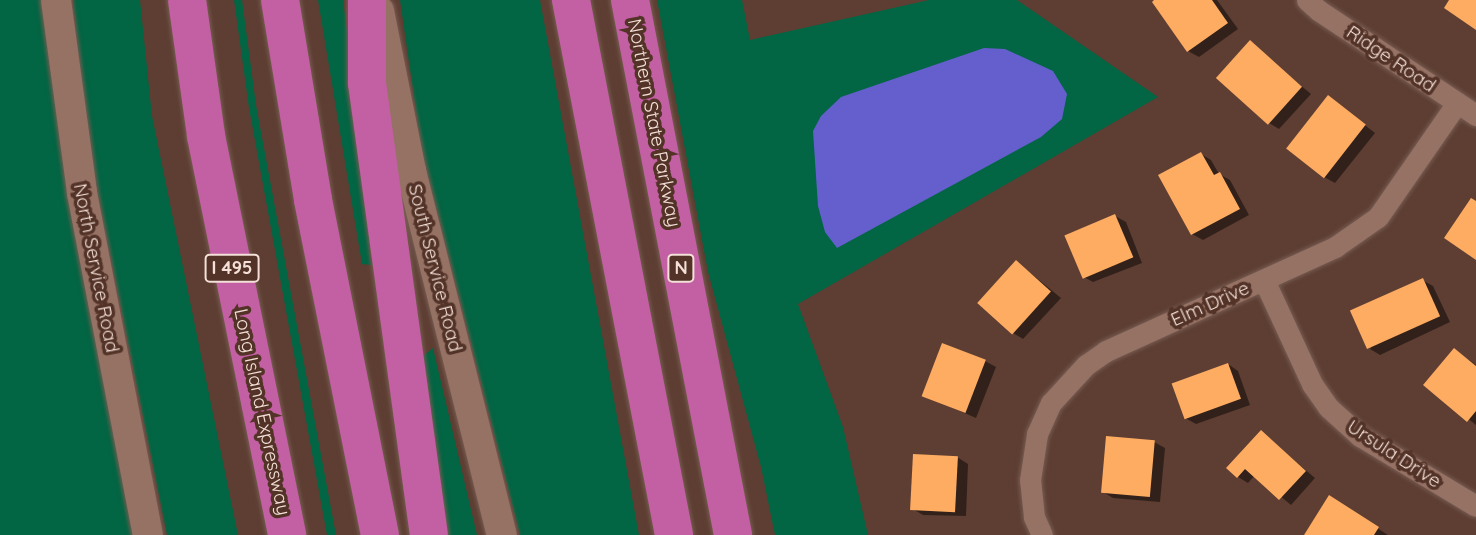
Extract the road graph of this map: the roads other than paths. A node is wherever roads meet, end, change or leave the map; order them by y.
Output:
1 (56, 0) edge
2 (187, 0) edge
3 (280, 0) edge
4 (367, 0) edge
5 (377, 0) edge
6 (571, 0) edge
7 (630, 0) edge
8 (1307, 0) edge
9 (1457, 103) junction
10 (1476, 116) edge
11 (1264, 280) junction
12 (1476, 506) edge
13 (148, 535) edge
14 (288, 535) edge
15 (380, 535) edge
16 (429, 535) edge
17 (502, 535) edge
18 (674, 535) edge
19 (733, 535) edge
20 (1042, 535) edge

1 - 13 main road, North Service Road
2 - 14 highway, Long Island Expressway / I 495
3 - 15 highway
4 - 16 highway
5 - 17 main road, South Service Road
6 - 18 highway
7 - 19 highway, Northern State Parkway / N
8 - 9 street, Ridge Road
9 - 10 street, Ridge Road
9 - 11 street, Elm Drive
11 - 12 street, Ursula Drive
11 - 20 street, Elm Drive

